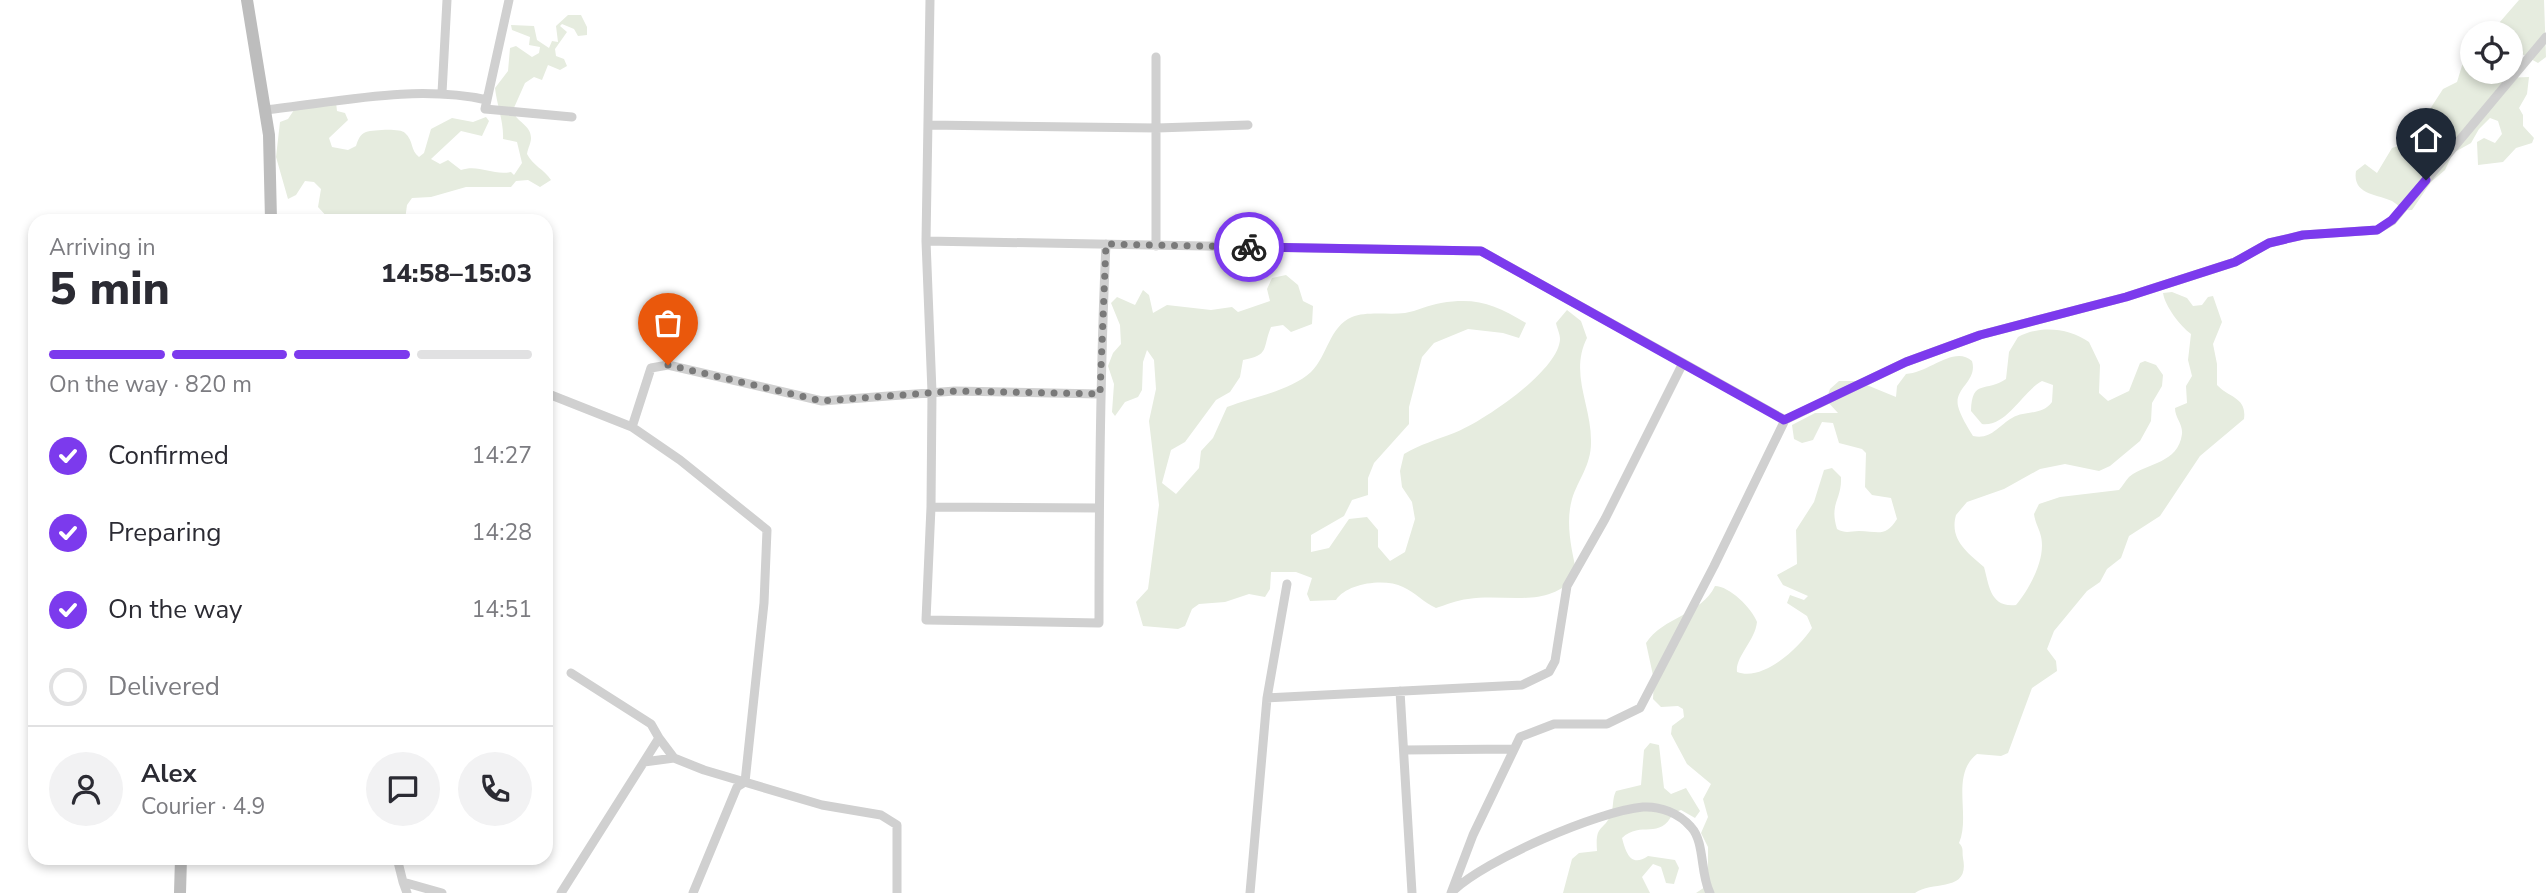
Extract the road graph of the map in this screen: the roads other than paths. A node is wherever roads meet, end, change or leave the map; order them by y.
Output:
1 (247, 0) edge
2 (447, 0) edge
3 (509, 0) edge
4 (930, 0) edge
5 (2546, 37) edge
6 (1156, 57) dead end
7 (442, 93) junction
8 (487, 100) junction
9 (265, 110) junction
10 (572, 117) dead end
11 (928, 125) junction
12 (1248, 125) dead end
13 (1157, 128) junction
14 (271, 214) edge
15 (926, 241) junction
16 (1106, 244) junction
17 (1156, 246) junction
18 (1684, 363) junction
19 (932, 392) junction
20 (1100, 394) junction
21 (553, 396) edge
22 (1784, 420) junction
23 (632, 427) junction
24 (931, 506) junction
25 (1099, 508) junction
26 (1287, 584) dead end
27 (571, 673) dead end
28 (1400, 691) junction
29 (1267, 698) junction
30 (659, 738) junction
31 (1514, 749) junction
32 (1404, 750) junction
33 (674, 758) junction
34 (644, 762) junction
35 (746, 782) junction
36 (181, 865) edge
37 (399, 865) edge
38 (403, 882) junction
39 (180, 893) edge
40 (407, 893) edge
41 (442, 893) edge
42 (561, 893) edge
43 (693, 893) edge
44 (897, 893) edge
45 (1250, 893) edge
46 (1412, 893) edge
47 (1451, 893) edge
48 (1710, 893) edge

1 - 9 street
2 - 7 street
3 - 8 street
4 - 11 street
5 - 22 street
6 - 13 street
7 - 8 street
7 - 9 street
8 - 10 street
9 - 14 street
11 - 13 street
11 - 15 street
12 - 13 street
13 - 17 street
15 - 16 street
15 - 19 street
16 - 17 street
16 - 20 street
17 - 18 street
18 - 22 street
18 - 28 street
19 - 20 street
19 - 23 street
19 - 24 street
20 - 25 street
21 - 23 street
22 - 31 street
23 - 35 street
24 - 25 street
24 - 25 street
26 - 29 street
27 - 30 street
28 - 29 street
28 - 32 street
29 - 45 street
30 - 33 street
30 - 34 street
31 - 32 street
31 - 47 street
32 - 46 street
33 - 34 street
33 - 35 street
34 - 42 street
35 - 43 street
35 - 44 street
36 - 39 street
37 - 38 street
38 - 40 street
38 - 41 street
47 - 48 street

